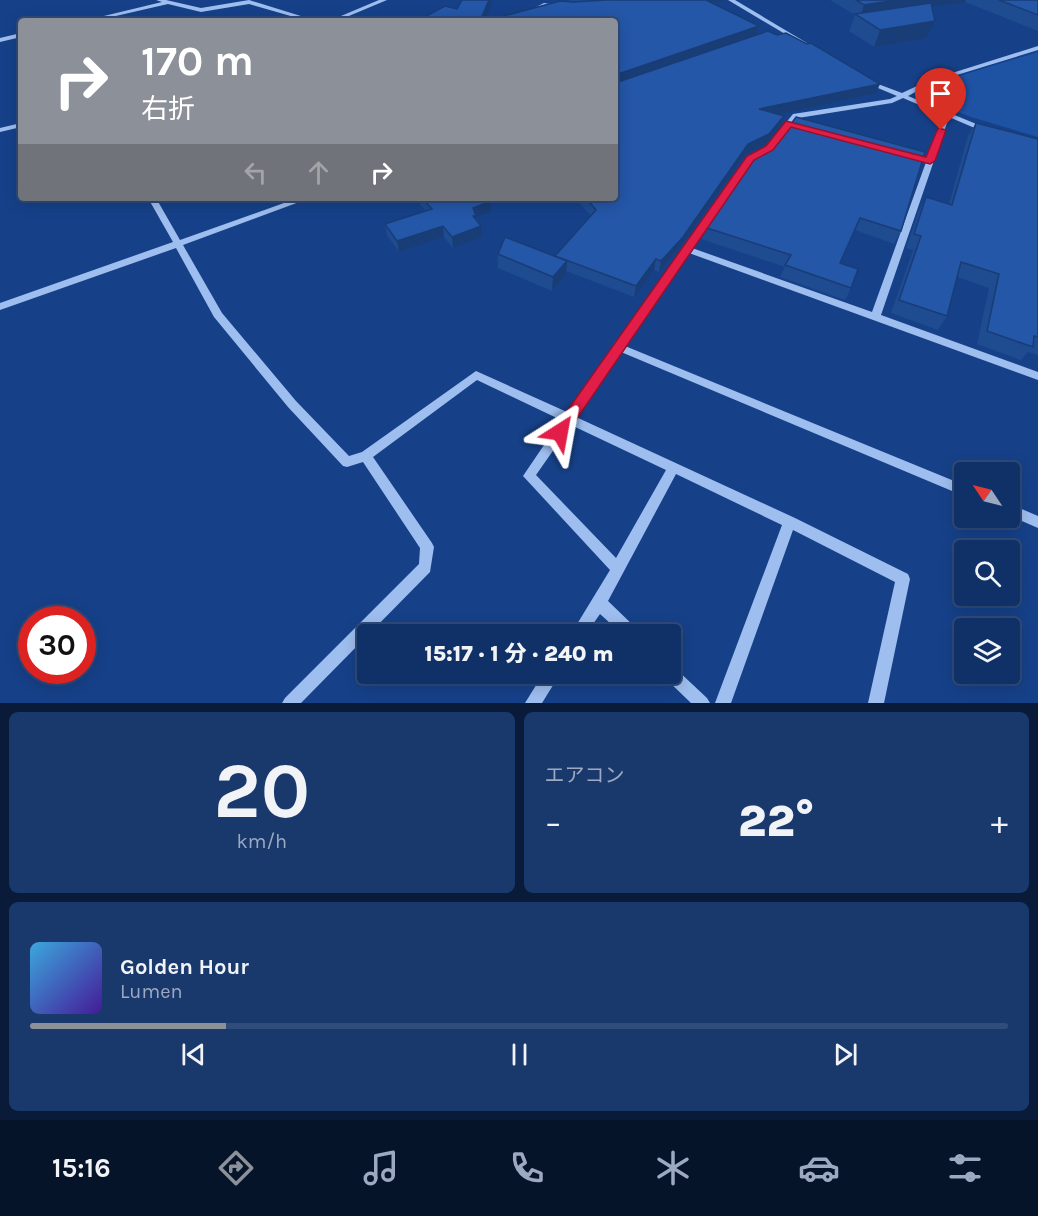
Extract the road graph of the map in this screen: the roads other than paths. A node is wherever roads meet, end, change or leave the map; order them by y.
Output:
1 (159, 0) edge
2 (384, 0) edge
3 (745, 0) edge
4 (735, 1) edge
5 (166, 3) junction
6 (565, 3) edge
7 (573, 7) edge
8 (99, 18) edge
9 (304, 18) edge
10 (339, 18) edge
11 (516, 18) edge
12 (782, 30) junction
13 (771, 33) edge
14 (18, 36) edge
15 (0, 40) edge
16 (1038, 48) edge
17 (821, 53) edge
18 (860, 77) edge
19 (901, 97) junction
20 (946, 116) junction
21 (789, 123) junction
22 (18, 126) edge
23 (800, 126) edge
24 (0, 130) edge
25 (995, 132) edge
26 (919, 158) edge
27 (930, 161) junction
28 (154, 201) edge
29 (298, 201) edge
30 (176, 244) junction
31 (687, 249) junction
32 (0, 307) edge
33 (875, 317) junction
34 (618, 347) junction
35 (1038, 376) edge
36 (570, 417) junction
37 (366, 456) junction
38 (673, 468) junction
39 (954, 487) edge
40 (1020, 514) edge
41 (790, 522) junction
42 (1038, 522) edge
43 (618, 568) junction
44 (599, 603) junction
45 (585, 624) edge
46 (621, 624) edge
47 (681, 683) edge
48 (545, 684) edge
49 (290, 703) edge
50 (533, 703) edge
51 (702, 703) edge
52 (723, 703) edge
53 (876, 703) edge

1 - 5 street
2 - 10 street
3 - 4 street
4 - 12 street
5 - 8 street
5 - 9 street
6 - 7 street
6 - 11 street
12 - 13 street
12 - 17 street
14 - 15 street
16 - 19 street
18 - 19 street
19 - 20 street
19 - 21 street
20 - 25 street
20 - 27 street
21 - 23 street
21 - 31 street
22 - 24 street
26 - 27 street
27 - 33 street
28 - 30 street
29 - 30 street
30 - 32 street
30 - 37 street
31 - 33 street
31 - 34 street
33 - 35 street
34 - 36 street
34 - 39 street
36 - 37 street
36 - 38 street
36 - 43 street
37 - 49 street
38 - 41 street
38 - 43 street
40 - 42 street
41 - 52 street
41 - 53 street
43 - 44 street
44 - 45 street
44 - 46 street
47 - 51 street
48 - 50 street

